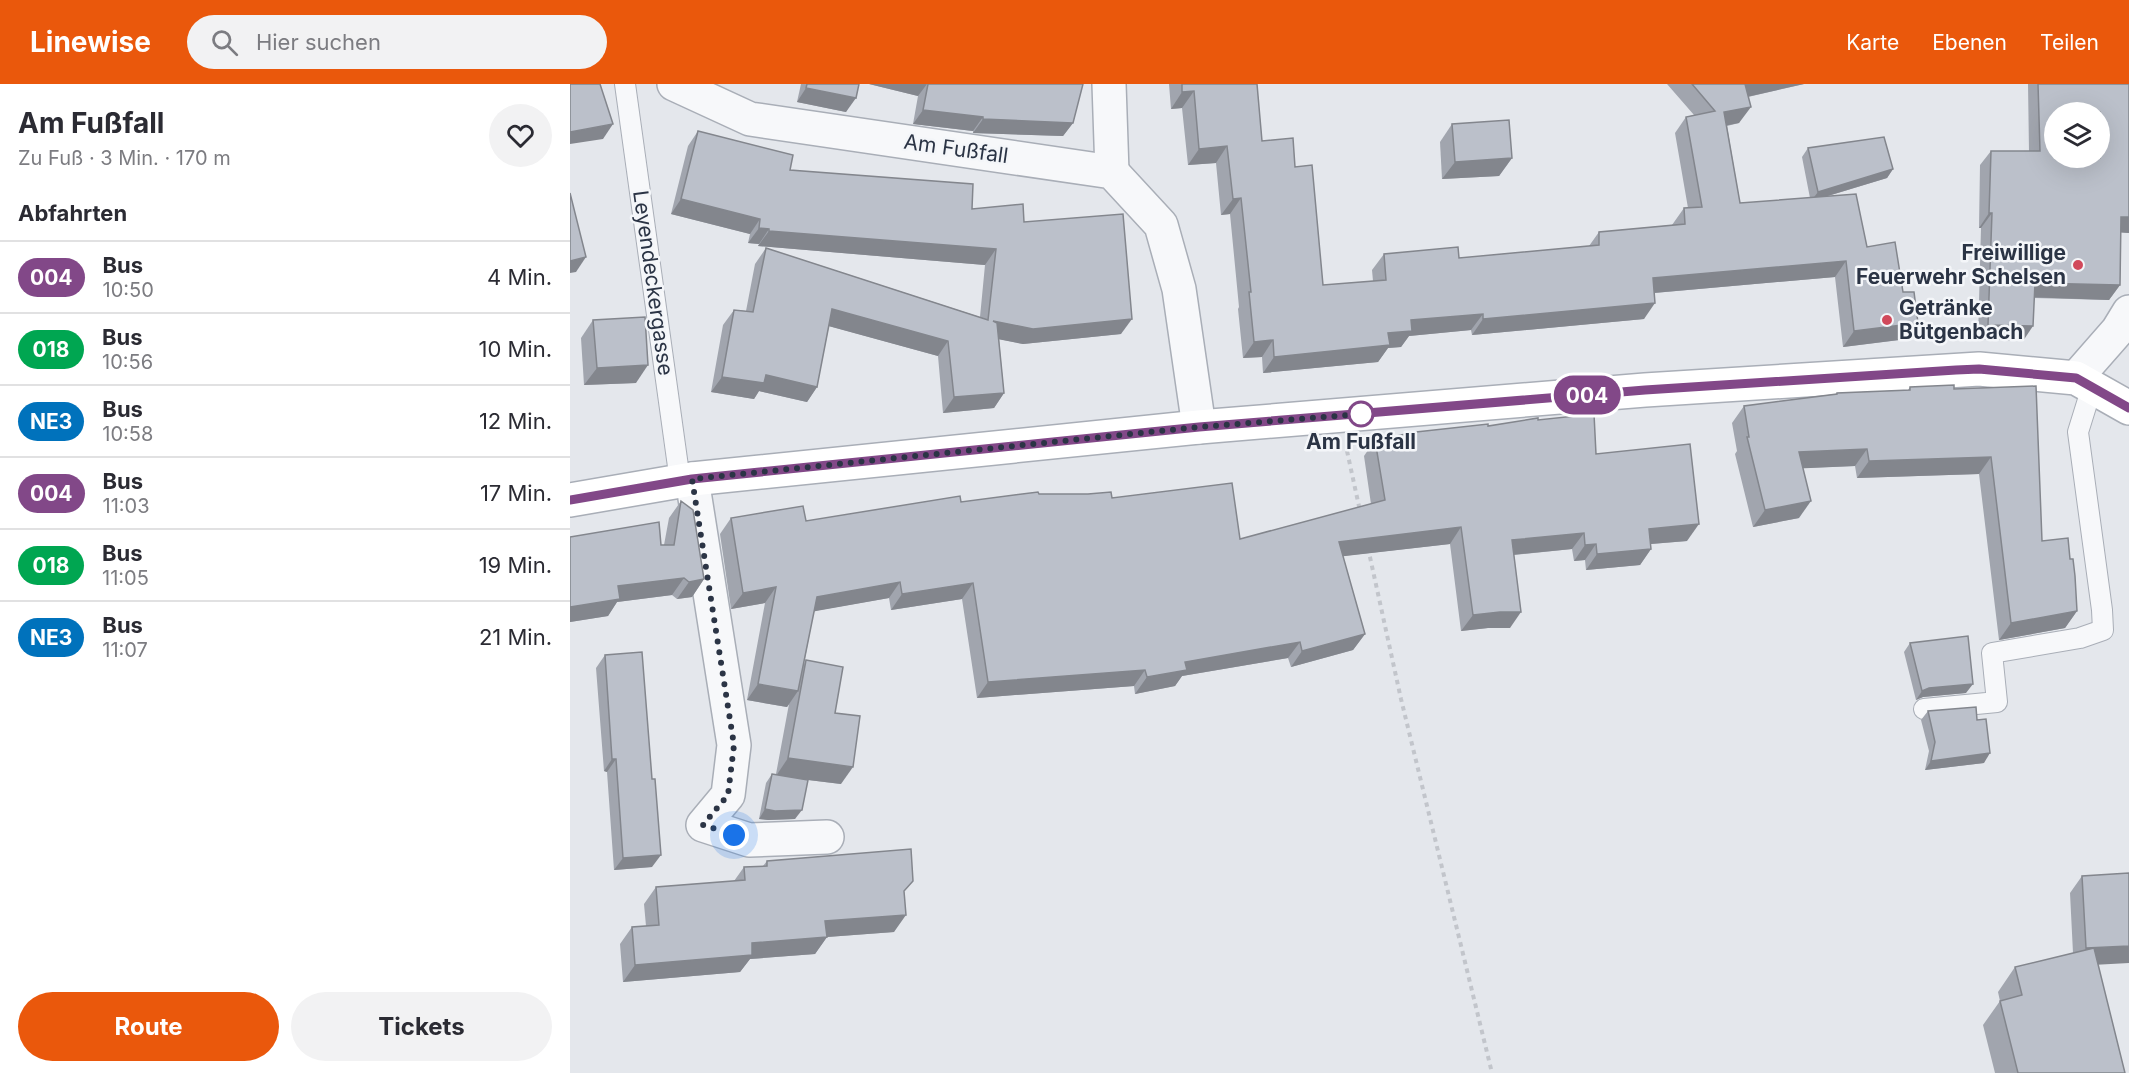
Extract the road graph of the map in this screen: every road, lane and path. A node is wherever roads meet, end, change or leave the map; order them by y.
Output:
1 (625, 84) edge
2 (674, 84) edge
3 (1109, 84) edge
4 (1112, 172) junction
5 (2129, 312) edge
6 (2084, 382) junction
7 (2129, 408) edge
8 (1339, 416) junction
9 (1199, 427) junction
10 (686, 480) junction
11 (570, 500) edge
12 (1362, 518) edge
13 (1367, 541) edge
14 (1924, 709) dead end
15 (828, 837) dead end
16 (1492, 1073) edge

1 - 10 lane, Leyendeckergasse
2 - 4 street, Am Fußfall
3 - 4 street
4 - 9 street
5 - 6 street
6 - 7 street
6 - 8 street
6 - 14 lane
8 - 9 street
8 - 12 path
9 - 10 street
10 - 11 street
10 - 15 street
13 - 16 path

